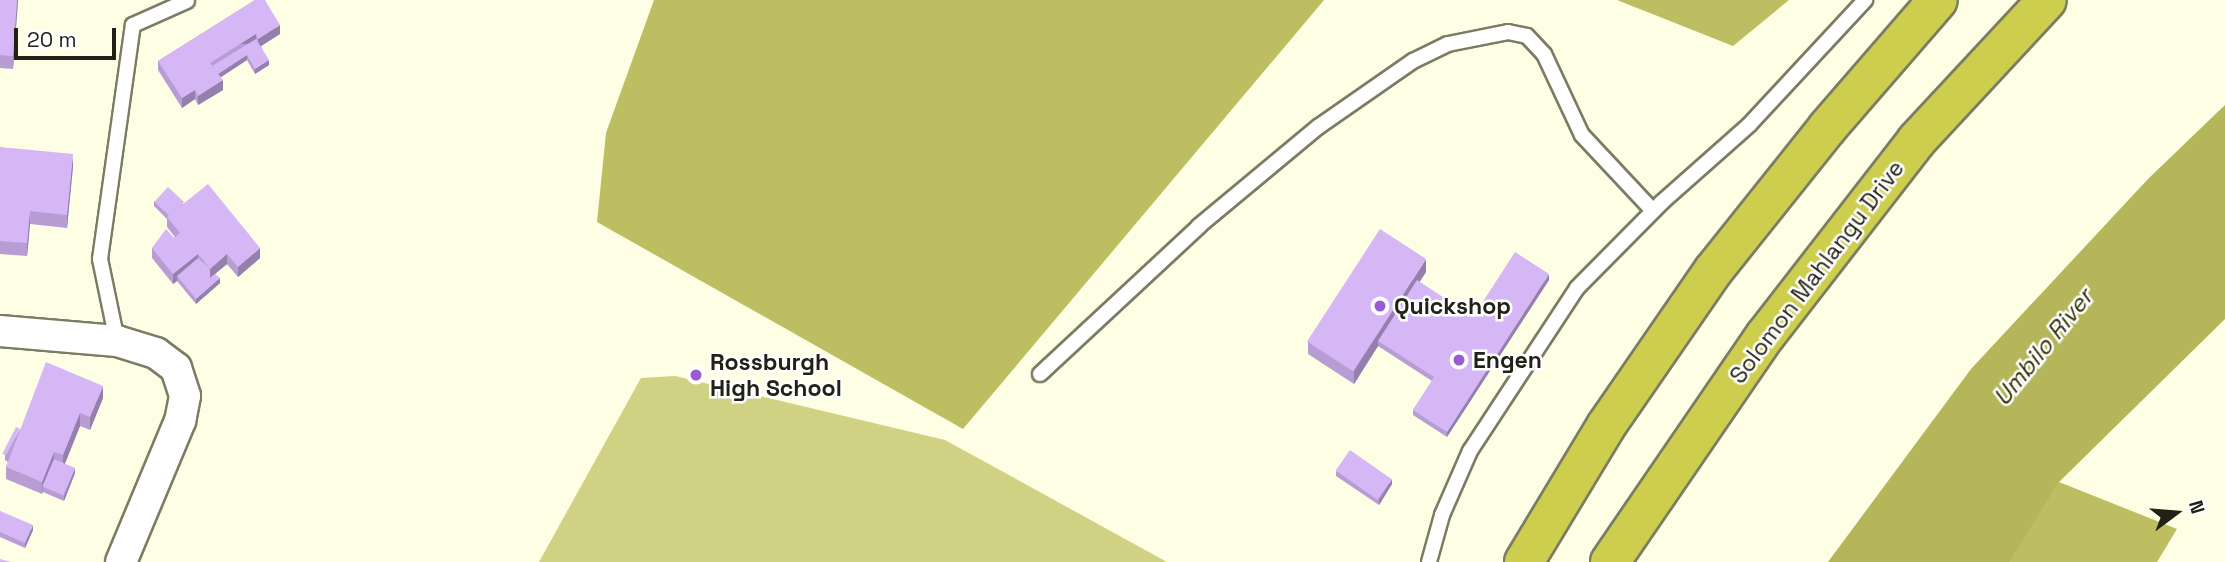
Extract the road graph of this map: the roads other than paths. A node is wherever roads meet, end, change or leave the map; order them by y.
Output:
1 (1865, 0) edge
2 (1938, 0) edge
3 (2047, 0) edge
4 (187, 1) edge
5 (1653, 211) junction
6 (0, 331) edge
7 (117, 341) junction
8 (1040, 374) dead end
9 (121, 562) edge
10 (1429, 562) edge
11 (1524, 562) edge
12 (1611, 562) edge

1 - 5 lane
2 - 11 highway
3 - 12 highway, Solomon Mahlangu Drive
4 - 7 lane
5 - 8 lane
5 - 10 lane
6 - 7 street
7 - 9 street

